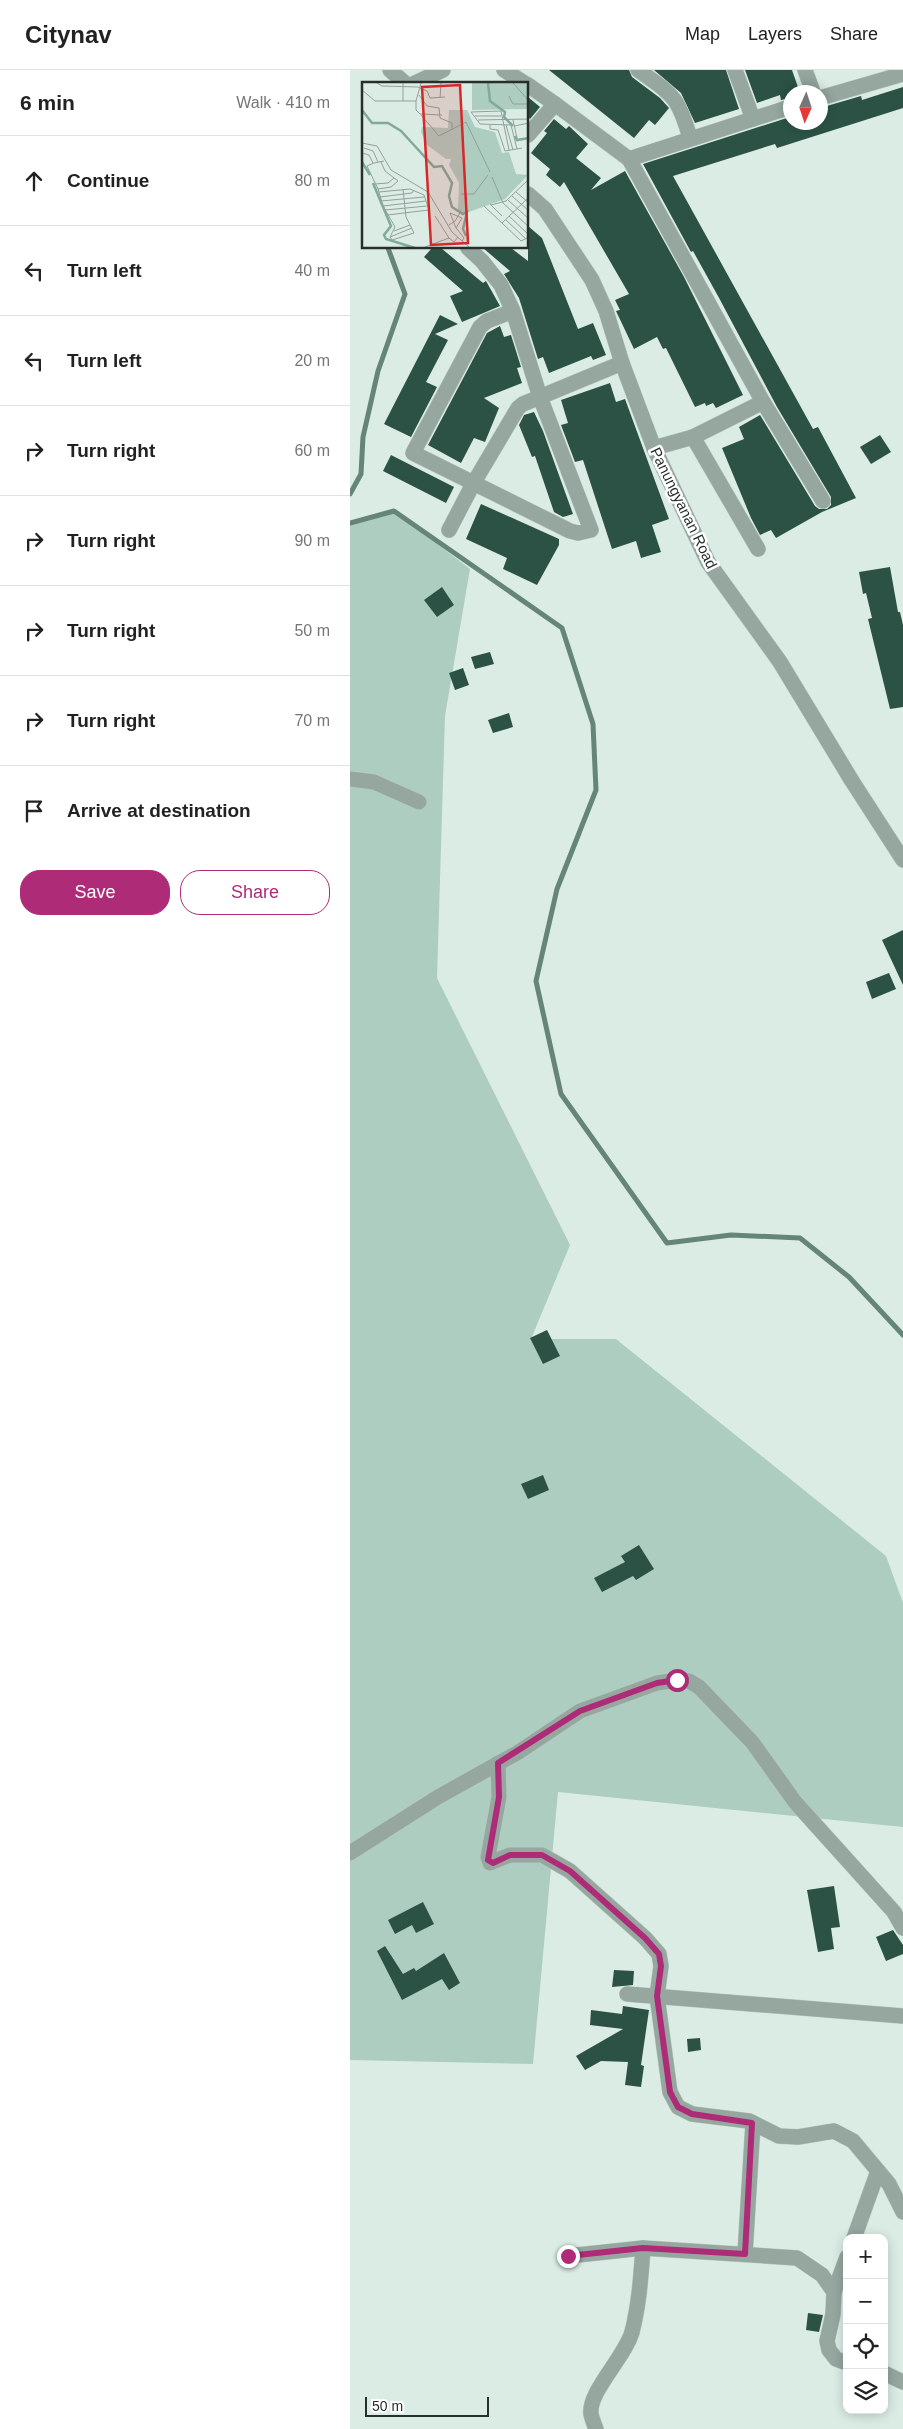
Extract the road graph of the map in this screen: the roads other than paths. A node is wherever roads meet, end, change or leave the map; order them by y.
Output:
1 (390, 70) edge
2 (443, 70) edge
3 (504, 70) edge
4 (638, 70) edge
5 (735, 70) edge
6 (805, 70) edge
7 (903, 74) edge
8 (404, 82) edge
9 (417, 82) edge
10 (524, 82) edge
11 (529, 85) edge
12 (810, 85) edge
13 (828, 96) edge
14 (555, 104) junction
15 (783, 109) edge
16 (753, 119) junction
17 (529, 134) edge
18 (690, 138) junction
19 (629, 159) junction
20 (529, 195) edge
21 (469, 249) edge
22 (513, 311) junction
23 (622, 363) junction
24 (540, 397) junction
25 (763, 402) junction
26 (693, 437) junction
27 (654, 448) junction
28 (473, 484) junction
29 (822, 502) dead end
30 (449, 530) dead end
31 (758, 549) dead end
32 (350, 779) edge
33 (420, 802) dead end
34 (903, 860) edge
35 (498, 1763) junction
36 (350, 1853) edge
37 (903, 1928) edge
38 (627, 1994) dead end
39 (657, 1996) junction
40 (903, 2016) edge
41 (752, 2123) junction
42 (878, 2171) junction
43 (903, 2212) edge
44 (855, 2234) edge
45 (643, 2248) junction
46 (745, 2254) junction
47 (568, 2256) dead end
48 (843, 2268) edge
49 (834, 2292) junction
50 (843, 2362) edge
51 (888, 2375) edge
52 (903, 2382) edge
53 (596, 2429) edge

1 - 8 street
2 - 9 street
3 - 10 street
4 - 18 street
5 - 16 street
6 - 12 street
7 - 13 street
11 - 14 street
14 - 17 street
14 - 19 street
15 - 16 street
16 - 18 street
18 - 19 street
19 - 25 street
20 - 23 street, Panungyanan Road
21 - 22 street
22 - 24 street
22 - 28 street
23 - 24 street
23 - 27 street, Panungyanan Road
24 - 28 street
24 - 28 street
25 - 26 street
25 - 29 street
26 - 27 street
26 - 31 street
27 - 34 street, Panungyanan Road
28 - 30 street
32 - 33 street
35 - 36 street
35 - 37 street
35 - 39 street
38 - 39 street
39 - 40 street
39 - 41 street
41 - 42 street
41 - 46 street
42 - 43 street
42 - 44 street
45 - 46 street
45 - 47 street
45 - 53 street
46 - 49 street
48 - 49 street
49 - 50 street
51 - 52 street

